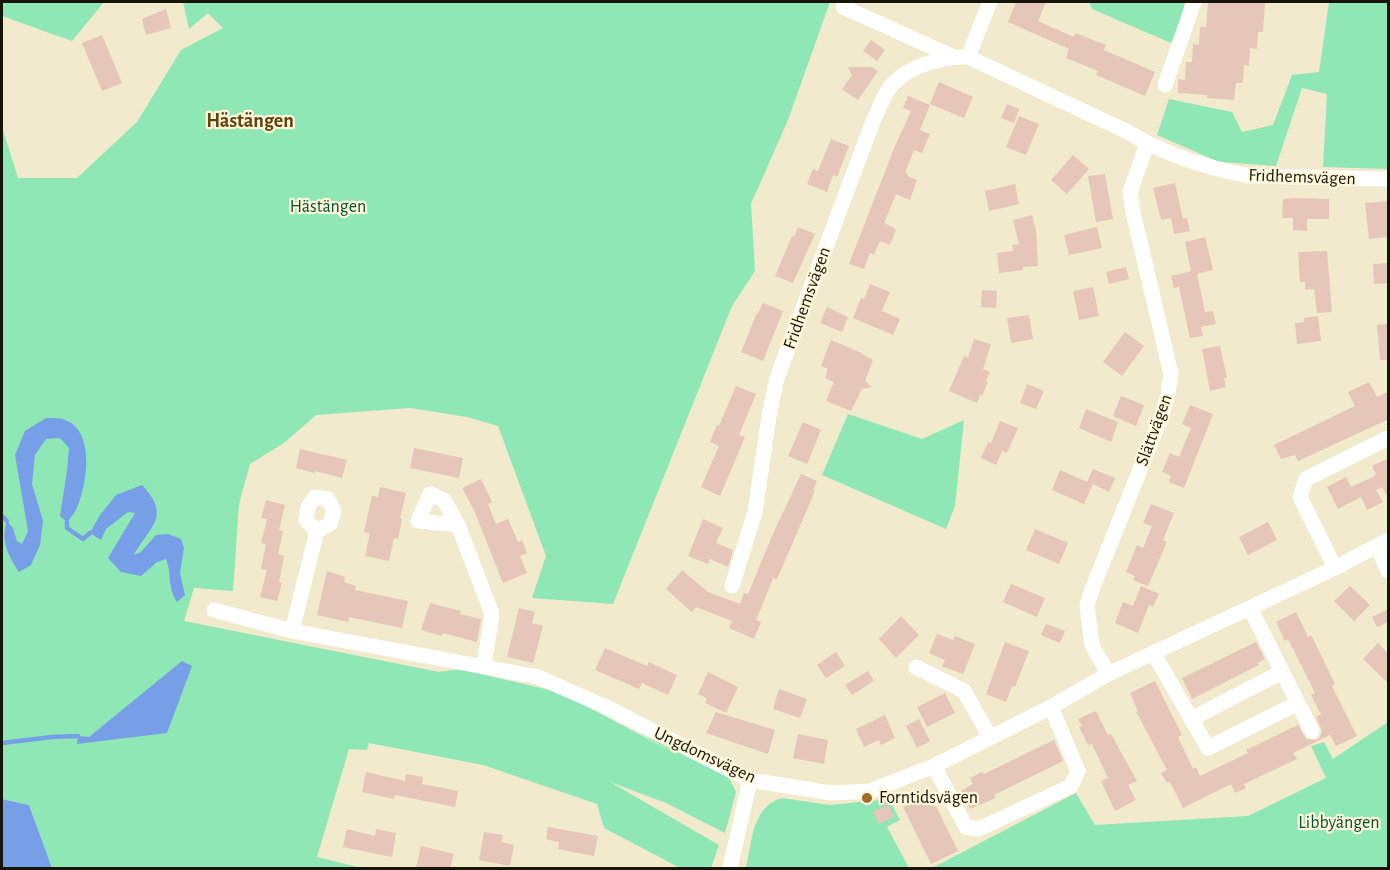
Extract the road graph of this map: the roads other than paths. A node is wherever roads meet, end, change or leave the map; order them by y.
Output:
1 (990, 2) edge
2 (1194, 2) edge
3 (843, 7) dead end
4 (961, 57) junction
5 (1165, 85) dead end
6 (1147, 144) junction
7 (1389, 179) edge
8 (1389, 438) edge
9 (458, 525) dead end
10 (317, 531) dead end
11 (1383, 543) edge
12 (1335, 568) junction
13 (1389, 571) edge
14 (732, 586) dead end
15 (1250, 608) junction
16 (214, 610) dead end
17 (292, 631) junction
18 (1154, 654) junction
19 (484, 666) junction
20 (916, 667) dead end
21 (1282, 672) junction
22 (1108, 674) junction
23 (1298, 703) junction
24 (1051, 707) junction
25 (1191, 719) junction
26 (1312, 731) dead end
27 (990, 737) junction
28 (934, 766) junction
29 (750, 780) junction
30 (730, 868) edge

1 - 4 street
2 - 5 street
3 - 4 street, Fridhemsvägen
4 - 6 street, Fridhemsvägen
4 - 14 street, Fridhemsvägen
6 - 7 street, Fridhemsvägen
6 - 22 street, Slättvägen
8 - 12 street
9 - 19 street
10 - 17 street
11 - 12 street, Ungdomsvägen
11 - 13 street, Ungdomsvägen
12 - 15 street, Ungdomsvägen
15 - 18 street, Ungdomsvägen
15 - 21 street
16 - 17 street, Ungdomsvägen
17 - 19 street, Ungdomsvägen
18 - 22 street, Ungdomsvägen
18 - 25 street
19 - 29 street, Ungdomsvägen
20 - 27 street
21 - 23 street
21 - 25 street
22 - 24 street, Ungdomsvägen
23 - 25 street
23 - 26 street
24 - 27 street, Ungdomsvägen
24 - 28 street
27 - 28 street, Ungdomsvägen
28 - 29 street, Ungdomsvägen
29 - 30 street

